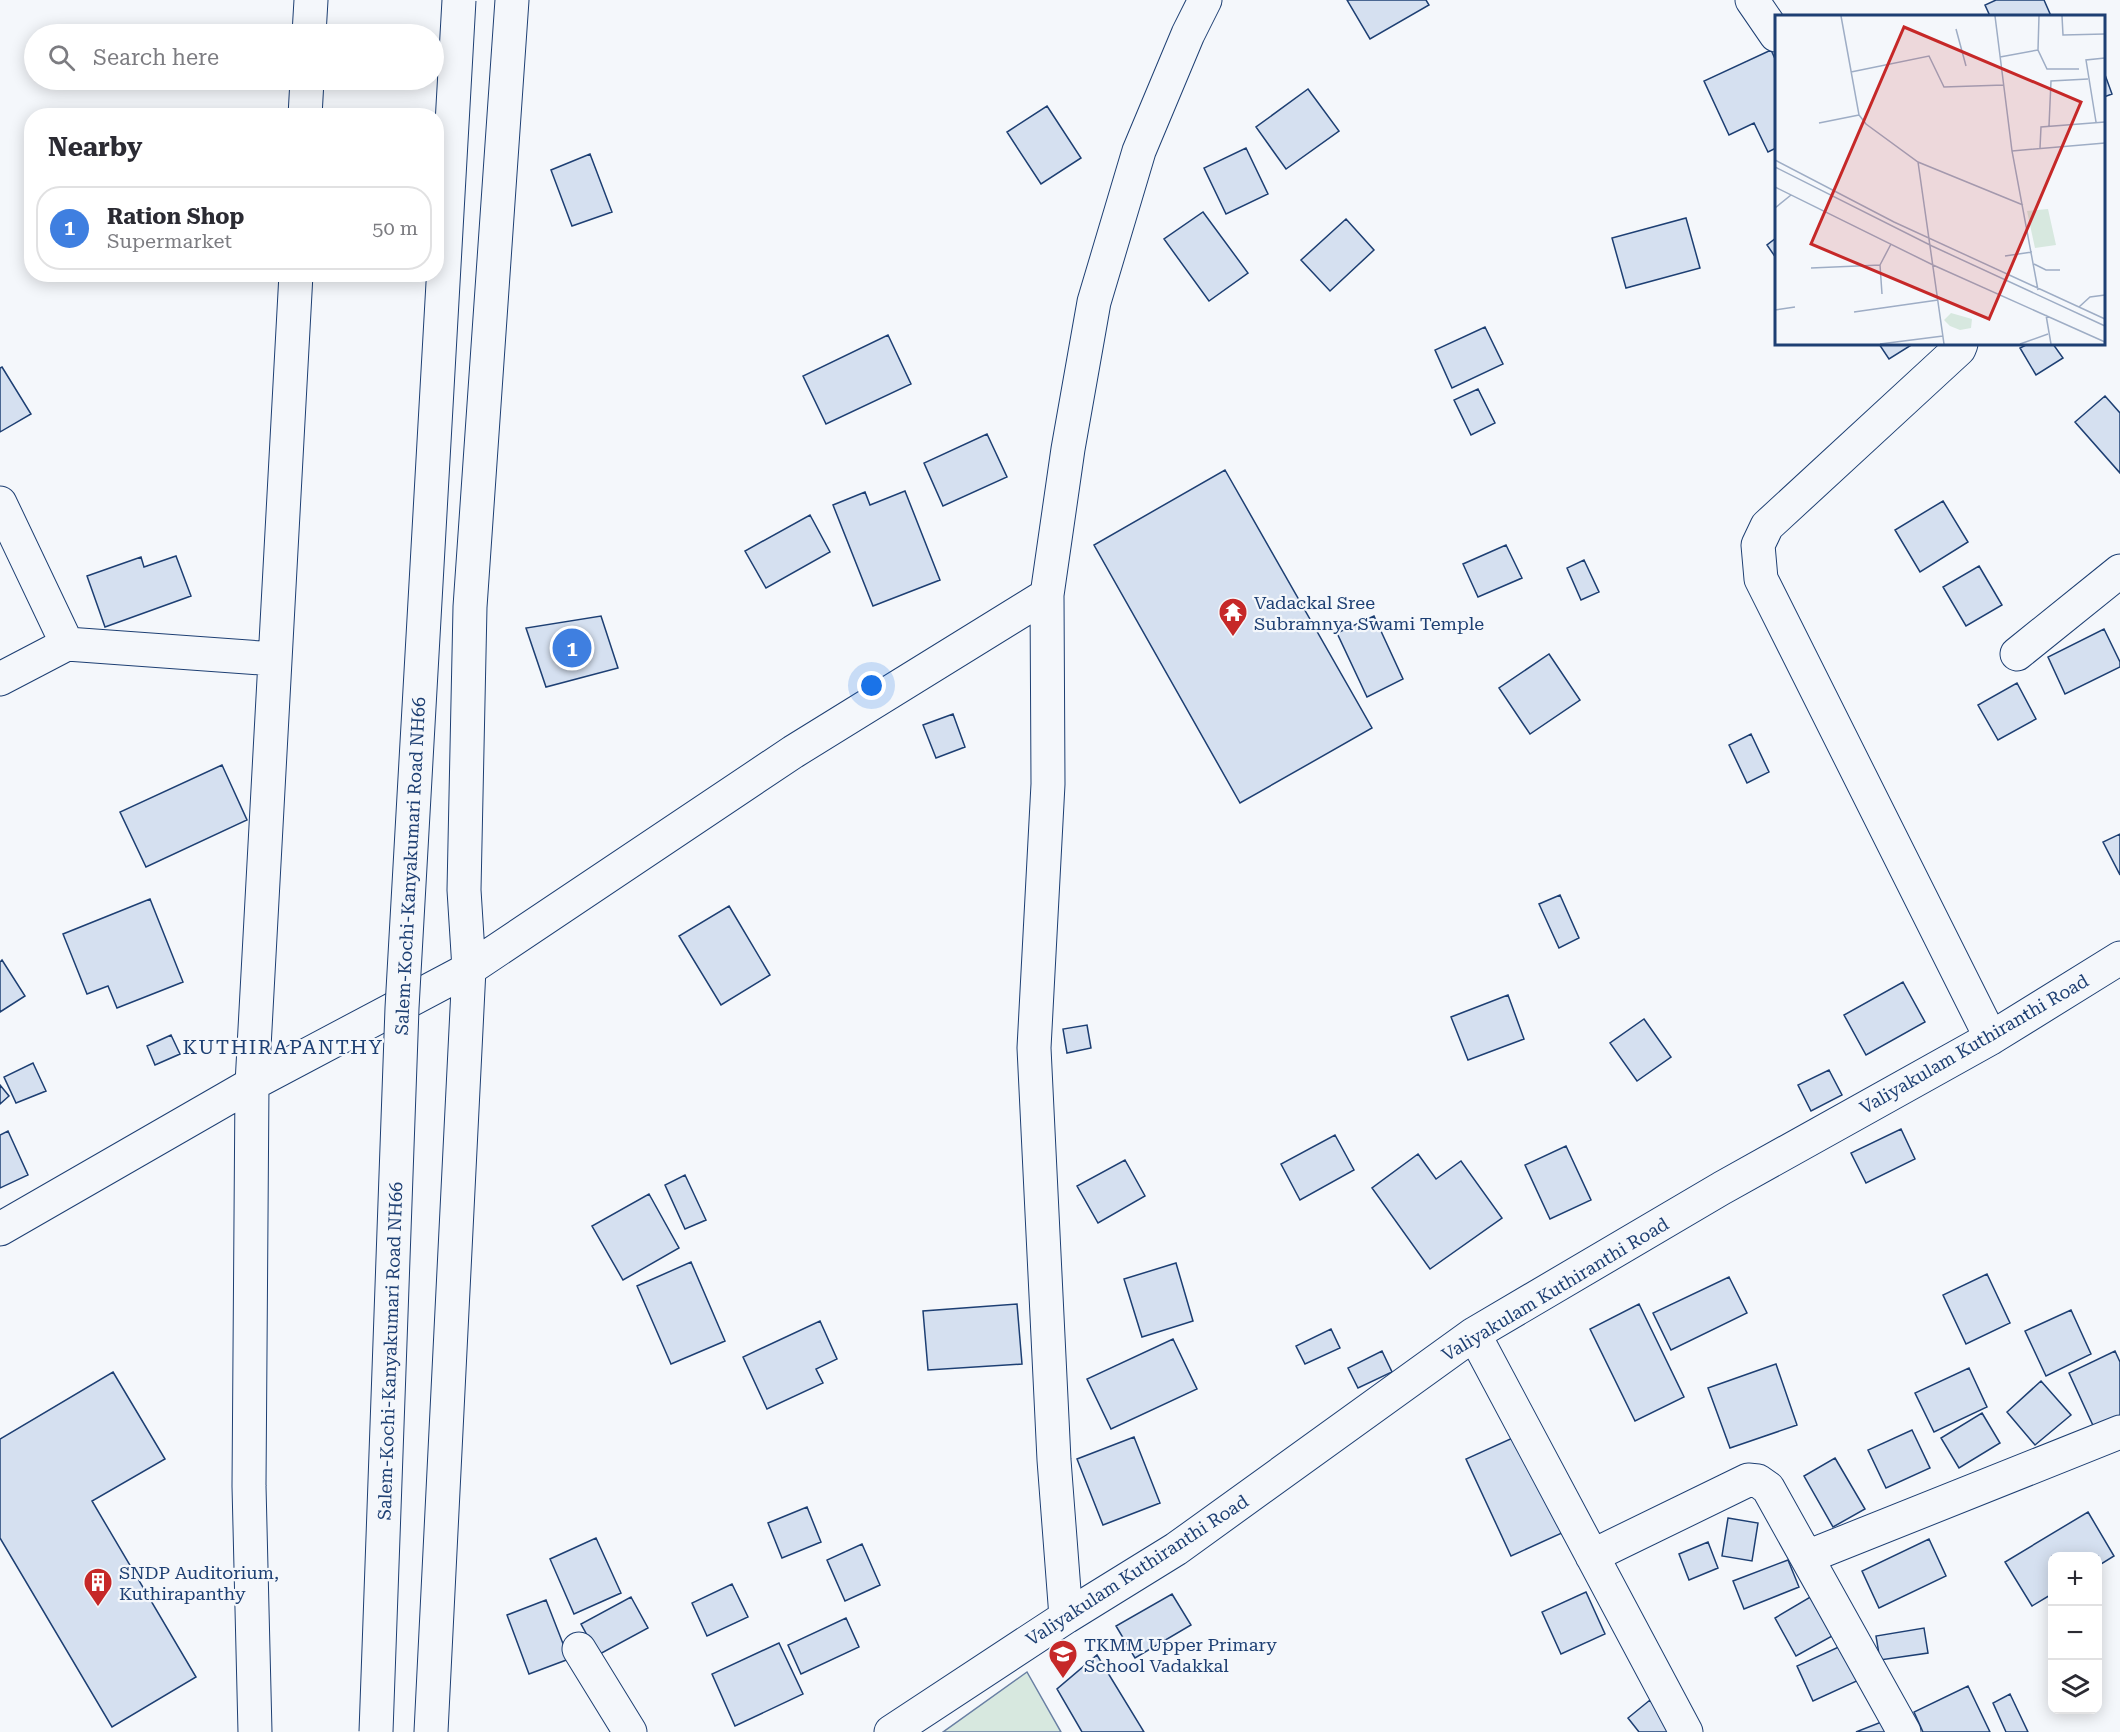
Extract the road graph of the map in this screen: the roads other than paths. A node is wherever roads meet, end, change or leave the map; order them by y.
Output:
1 (311, 0) edge
2 (459, 0) edge
3 (512, 0) edge
4 (1205, 0) edge
5 (1752, 0) edge
6 (310, 24) edge
7 (1775, 34) edge
8 (306, 90) edge
9 (305, 108) edge
10 (444, 265) edge
11 (296, 282) edge
12 (443, 282) edge
13 (1961, 345) edge
14 (0, 503) edge
15 (2120, 571) edge
16 (1047, 595) junction
17 (67, 644) junction
18 (2017, 654) dead end
19 (275, 659) junction
20 (0, 679) edge
21 (2120, 958) edge
22 (470, 969) junction
23 (1991, 1038) junction
24 (252, 1084) junction
25 (0, 1229) edge
26 (1474, 1334) junction
27 (2120, 1432) edge
28 (1592, 1556) junction
29 (1807, 1557) junction
30 (1066, 1617) junction
31 (579, 1649) dead end
32 (255, 1732) edge
33 (376, 1732) edge
34 (431, 1732) edge
35 (630, 1732) edge
36 (891, 1732) edge
37 (1686, 1732) edge
38 (1904, 1732) edge

1 - 6 main road
2 - 10 main road, Salem-Kochi-Kanyakumari Road NH66, bridge
3 - 22 main road
4 - 16 main road
5 - 7 main road
8 - 9 main road
11 - 19 main road
12 - 33 main road, Salem-Kochi-Kanyakumari Road NH66, bridge
13 - 23 main road
14 - 17 main road
15 - 18 main road
16 - 22 main road
16 - 30 main road
17 - 19 main road
17 - 20 main road
19 - 24 main road
21 - 23 main road, Valiyakulam Kuthiranthi Road
22 - 24 main road
22 - 34 main road
23 - 26 main road, Valiyakulam Kuthiranthi Road
24 - 25 main road
24 - 32 main road
26 - 28 main road
26 - 30 main road, Valiyakulam Kuthiranthi Road
27 - 29 main road
28 - 29 main road
28 - 37 main road
29 - 38 main road
30 - 36 main road, Valiyakulam Kuthiranthi Road
31 - 35 main road

